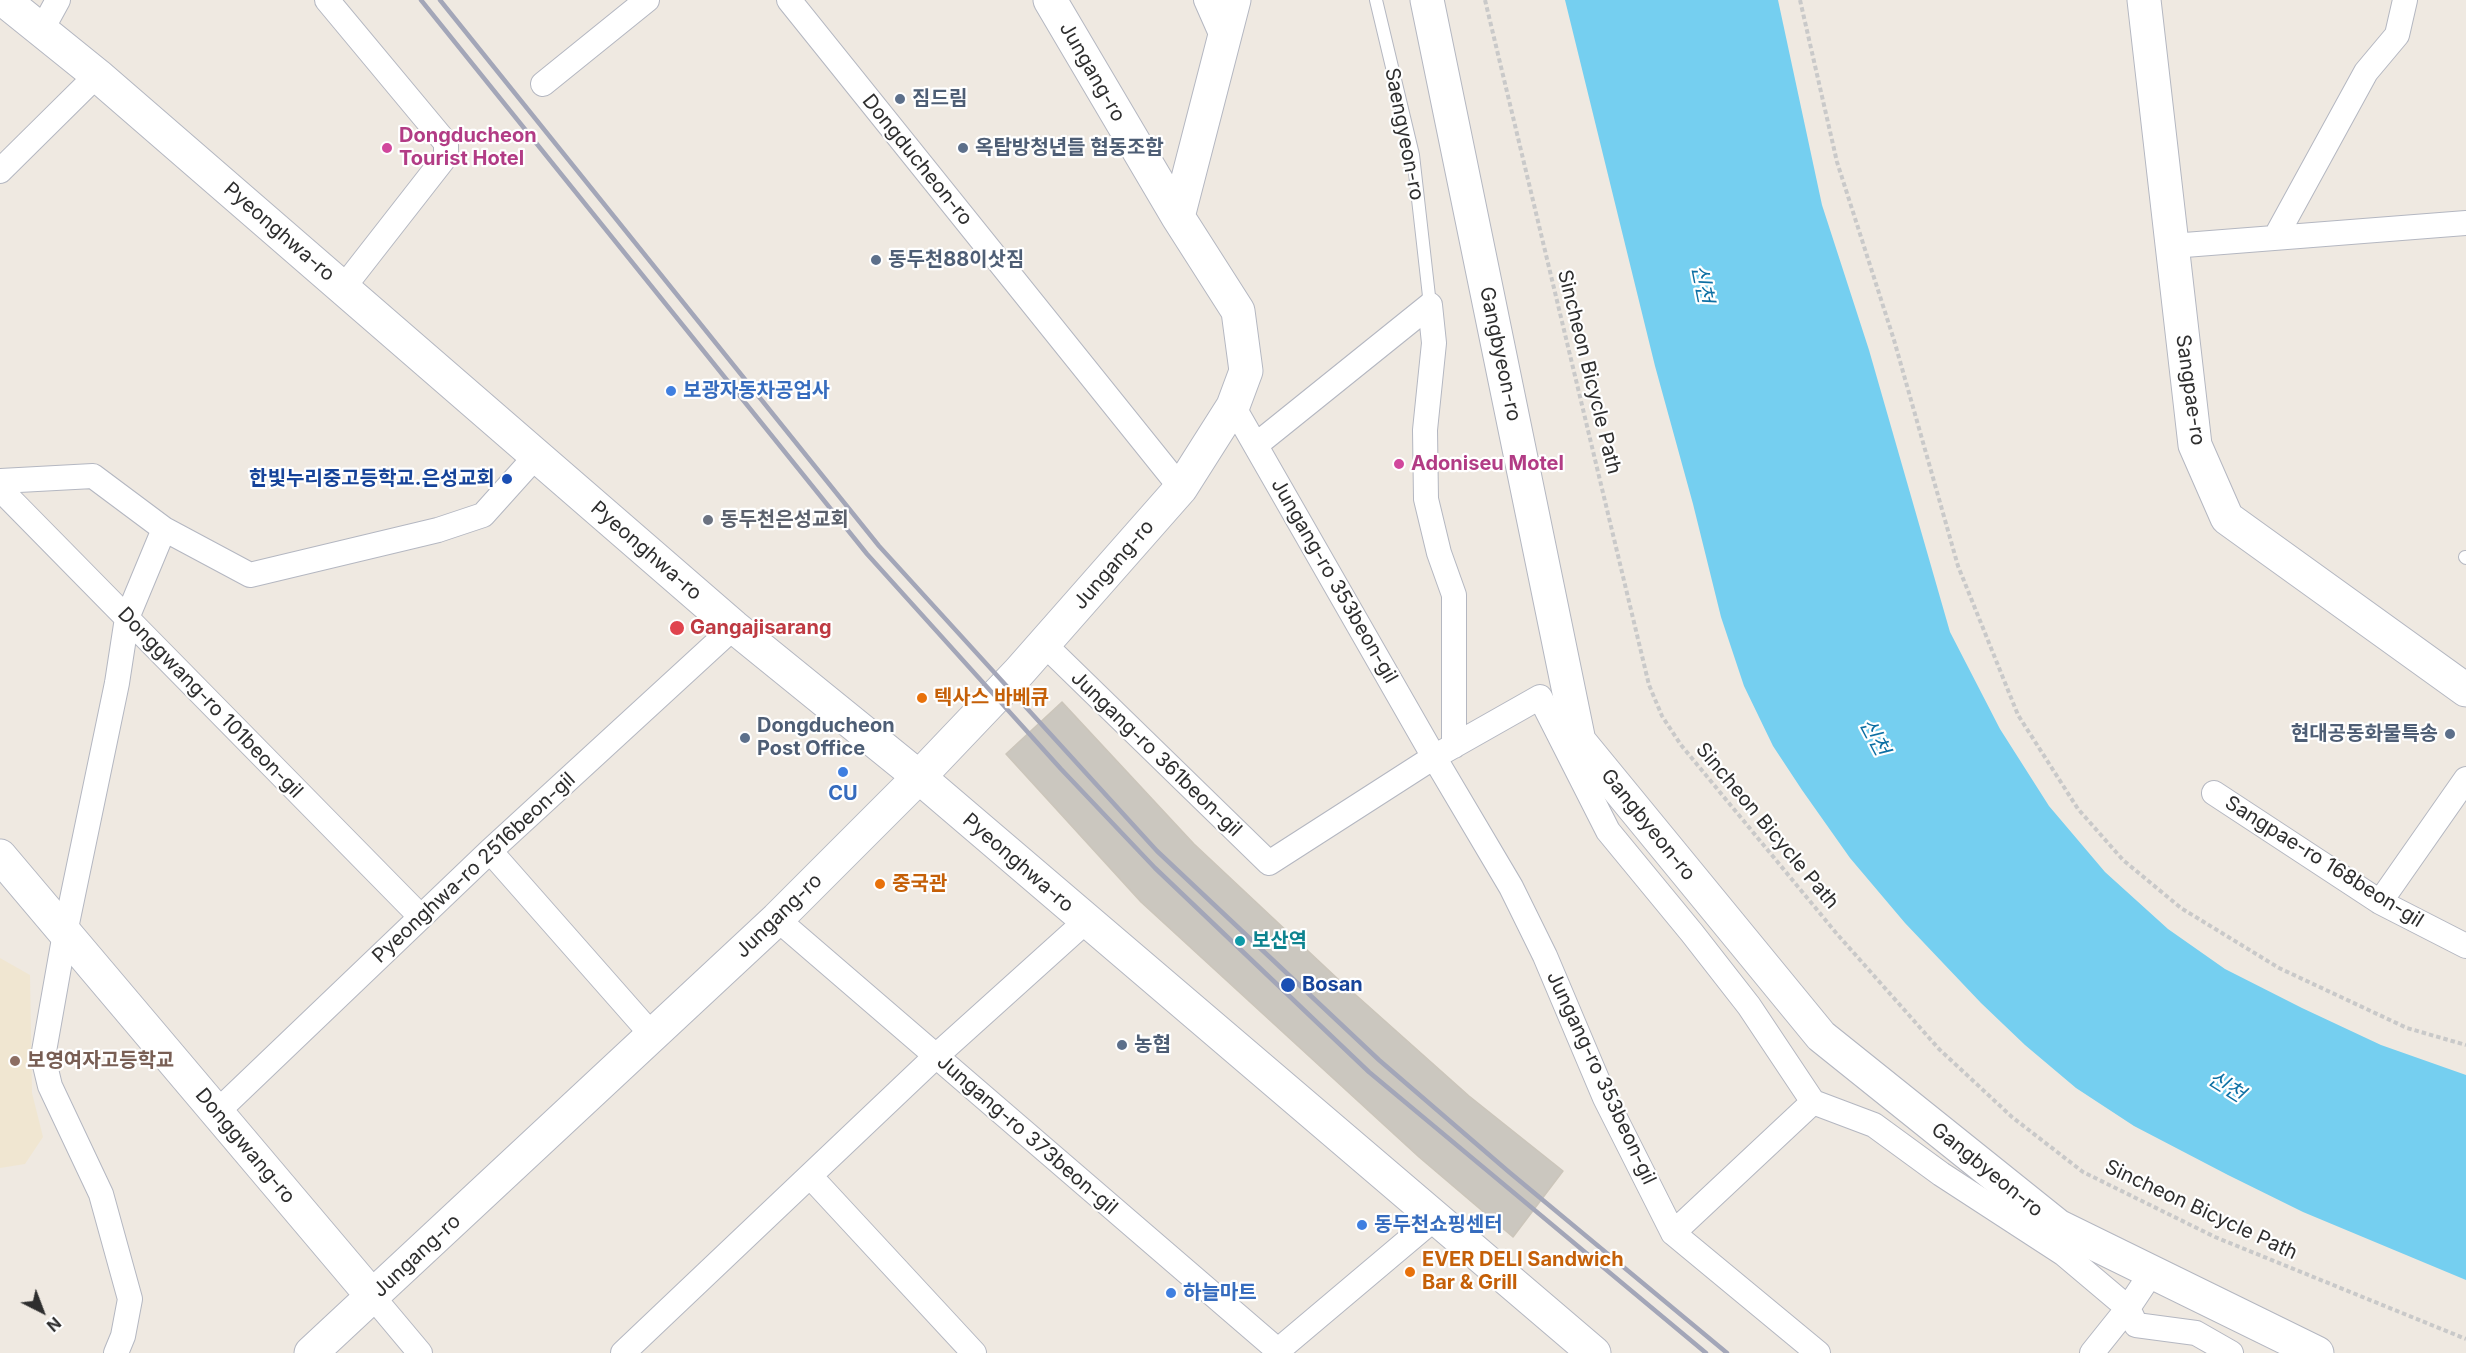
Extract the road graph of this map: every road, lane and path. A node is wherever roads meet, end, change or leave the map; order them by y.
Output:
1 (4, 0) edge
2 (58, 0) edge
3 (327, 0) edge
4 (647, 0) edge
5 (789, 0) edge
6 (1050, 0) edge
7 (1206, 0) edge
8 (1234, 0) edge
9 (1376, 0) edge
10 (1427, 0) edge
11 (1485, 0) edge
12 (1800, 0) edge
13 (2144, 0) edge
14 (2405, 0) edge
15 (41, 31) junction
16 (1224, 44) junction
17 (97, 75) junction
18 (543, 84) dead end
19 (0, 171) edge
20 (1178, 217) junction
21 (2466, 223) edge
22 (2275, 238) junction
23 (2172, 246) junction
24 (343, 288) junction
25 (1430, 305) junction
26 (1233, 406) junction
27 (1256, 445) junction
28 (536, 456) junction
29 (0, 481) edge
30 (1182, 488) junction
31 (0, 489) edge
32 (164, 529) junction
33 (126, 618) junction
34 (734, 627) junction
35 (1044, 644) junction
36 (2466, 690) edge
37 (1444, 752) junction
38 (919, 777) junction
39 (2466, 779) edge
40 (2214, 793) dead end
41 (490, 851) junction
42 (0, 856) edge
43 (2380, 902) junction
44 (420, 917) junction
45 (777, 919) junction
46 (1086, 921) junction
47 (65, 933) junction
48 (2466, 946) edge
49 (652, 1036) junction
50 (2466, 1045) edge
51 (935, 1057) junction
52 (1813, 1102) junction
53 (217, 1112) junction
54 (810, 1176) junction
55 (1435, 1218) junction
56 (1673, 1233) junction
57 (2152, 1272) junction
58 (373, 1298) junction
59 (2128, 1308) junction
60 (2466, 1339) edge
61 (960, 1348) edge
62 (1278, 1352) edge
63 (116, 1353) edge
64 (311, 1353) edge
65 (420, 1353) edge
66 (623, 1353) edge
67 (1594, 1353) edge
68 (1818, 1353) edge
69 (2092, 1353) edge
70 (2231, 1353) edge
71 (2317, 1353) edge

1 - 15 main road, Pyeonghwa-ro
2 - 15 street
3 - 24 street
4 - 18 street
5 - 30 street, Dongducheon-ro
6 - 20 main road, Jungang-ro
7 - 16 street
8 - 16 main road
9 - 25 lane, Saengyeon-ro
10 - 57 main road, Gangbyeon-ro
11 - 60 path, Sincheon Bicycle Path
12 - 50 path
13 - 23 main road, Sangpae-ro
14 - 22 street
15 - 17 main road, Pyeonghwa-ro
16 - 20 main road
17 - 19 street
17 - 24 main road, Pyeonghwa-ro
20 - 26 main road, Jungang-ro
21 - 22 street
22 - 23 street
23 - 36 main road, Sangpae-ro
24 - 28 main road, Pyeonghwa-ro
25 - 27 street
25 - 37 street
26 - 27 street, Jungang-ro 353beon-gil
26 - 30 main road, Jungang-ro
27 - 37 street, Jungang-ro 353beon-gil
28 - 32 street
28 - 34 main road, Pyeonghwa-ro
29 - 32 street
30 - 35 main road, Jungang-ro
31 - 33 street, Donggwang-ro 101beon-gil
32 - 33 street
33 - 44 street, Donggwang-ro 101beon-gil
33 - 47 street
34 - 38 main road, Pyeonghwa-ro
34 - 41 street, Pyeonghwa-ro 2516beon-gil
35 - 37 street, Jungang-ro 361beon-gil
35 - 38 main road, Jungang-ro
37 - 52 street
37 - 56 street, Jungang-ro 353beon-gil
38 - 45 main road, Jungang-ro
38 - 46 main road, Pyeonghwa-ro
39 - 43 street
40 - 43 street, Sangpae-ro 168beon-gil
41 - 44 street, Pyeonghwa-ro 2516beon-gil
41 - 49 street
42 - 47 main road, Donggwang-ro
43 - 48 street, Sangpae-ro 168beon-gil
44 - 53 street, Pyeonghwa-ro 2516beon-gil
45 - 49 main road, Jungang-ro
45 - 51 street, Jungang-ro 373beon-gil
46 - 51 street
46 - 55 main road, Pyeonghwa-ro
47 - 53 main road, Donggwang-ro
47 - 63 street
49 - 58 main road, Jungang-ro
51 - 54 street
51 - 62 street, Jungang-ro 373beon-gil
52 - 56 street
52 - 59 street
53 - 58 main road, Donggwang-ro
54 - 61 street
54 - 66 street
55 - 62 street
55 - 67 main road, Pyeonghwa-ro
56 - 68 street
57 - 59 street
57 - 71 main road, Gangbyeon-ro
58 - 64 main road, Jungang-ro
58 - 65 street, Donggwang-ro
59 - 69 street
59 - 70 street

